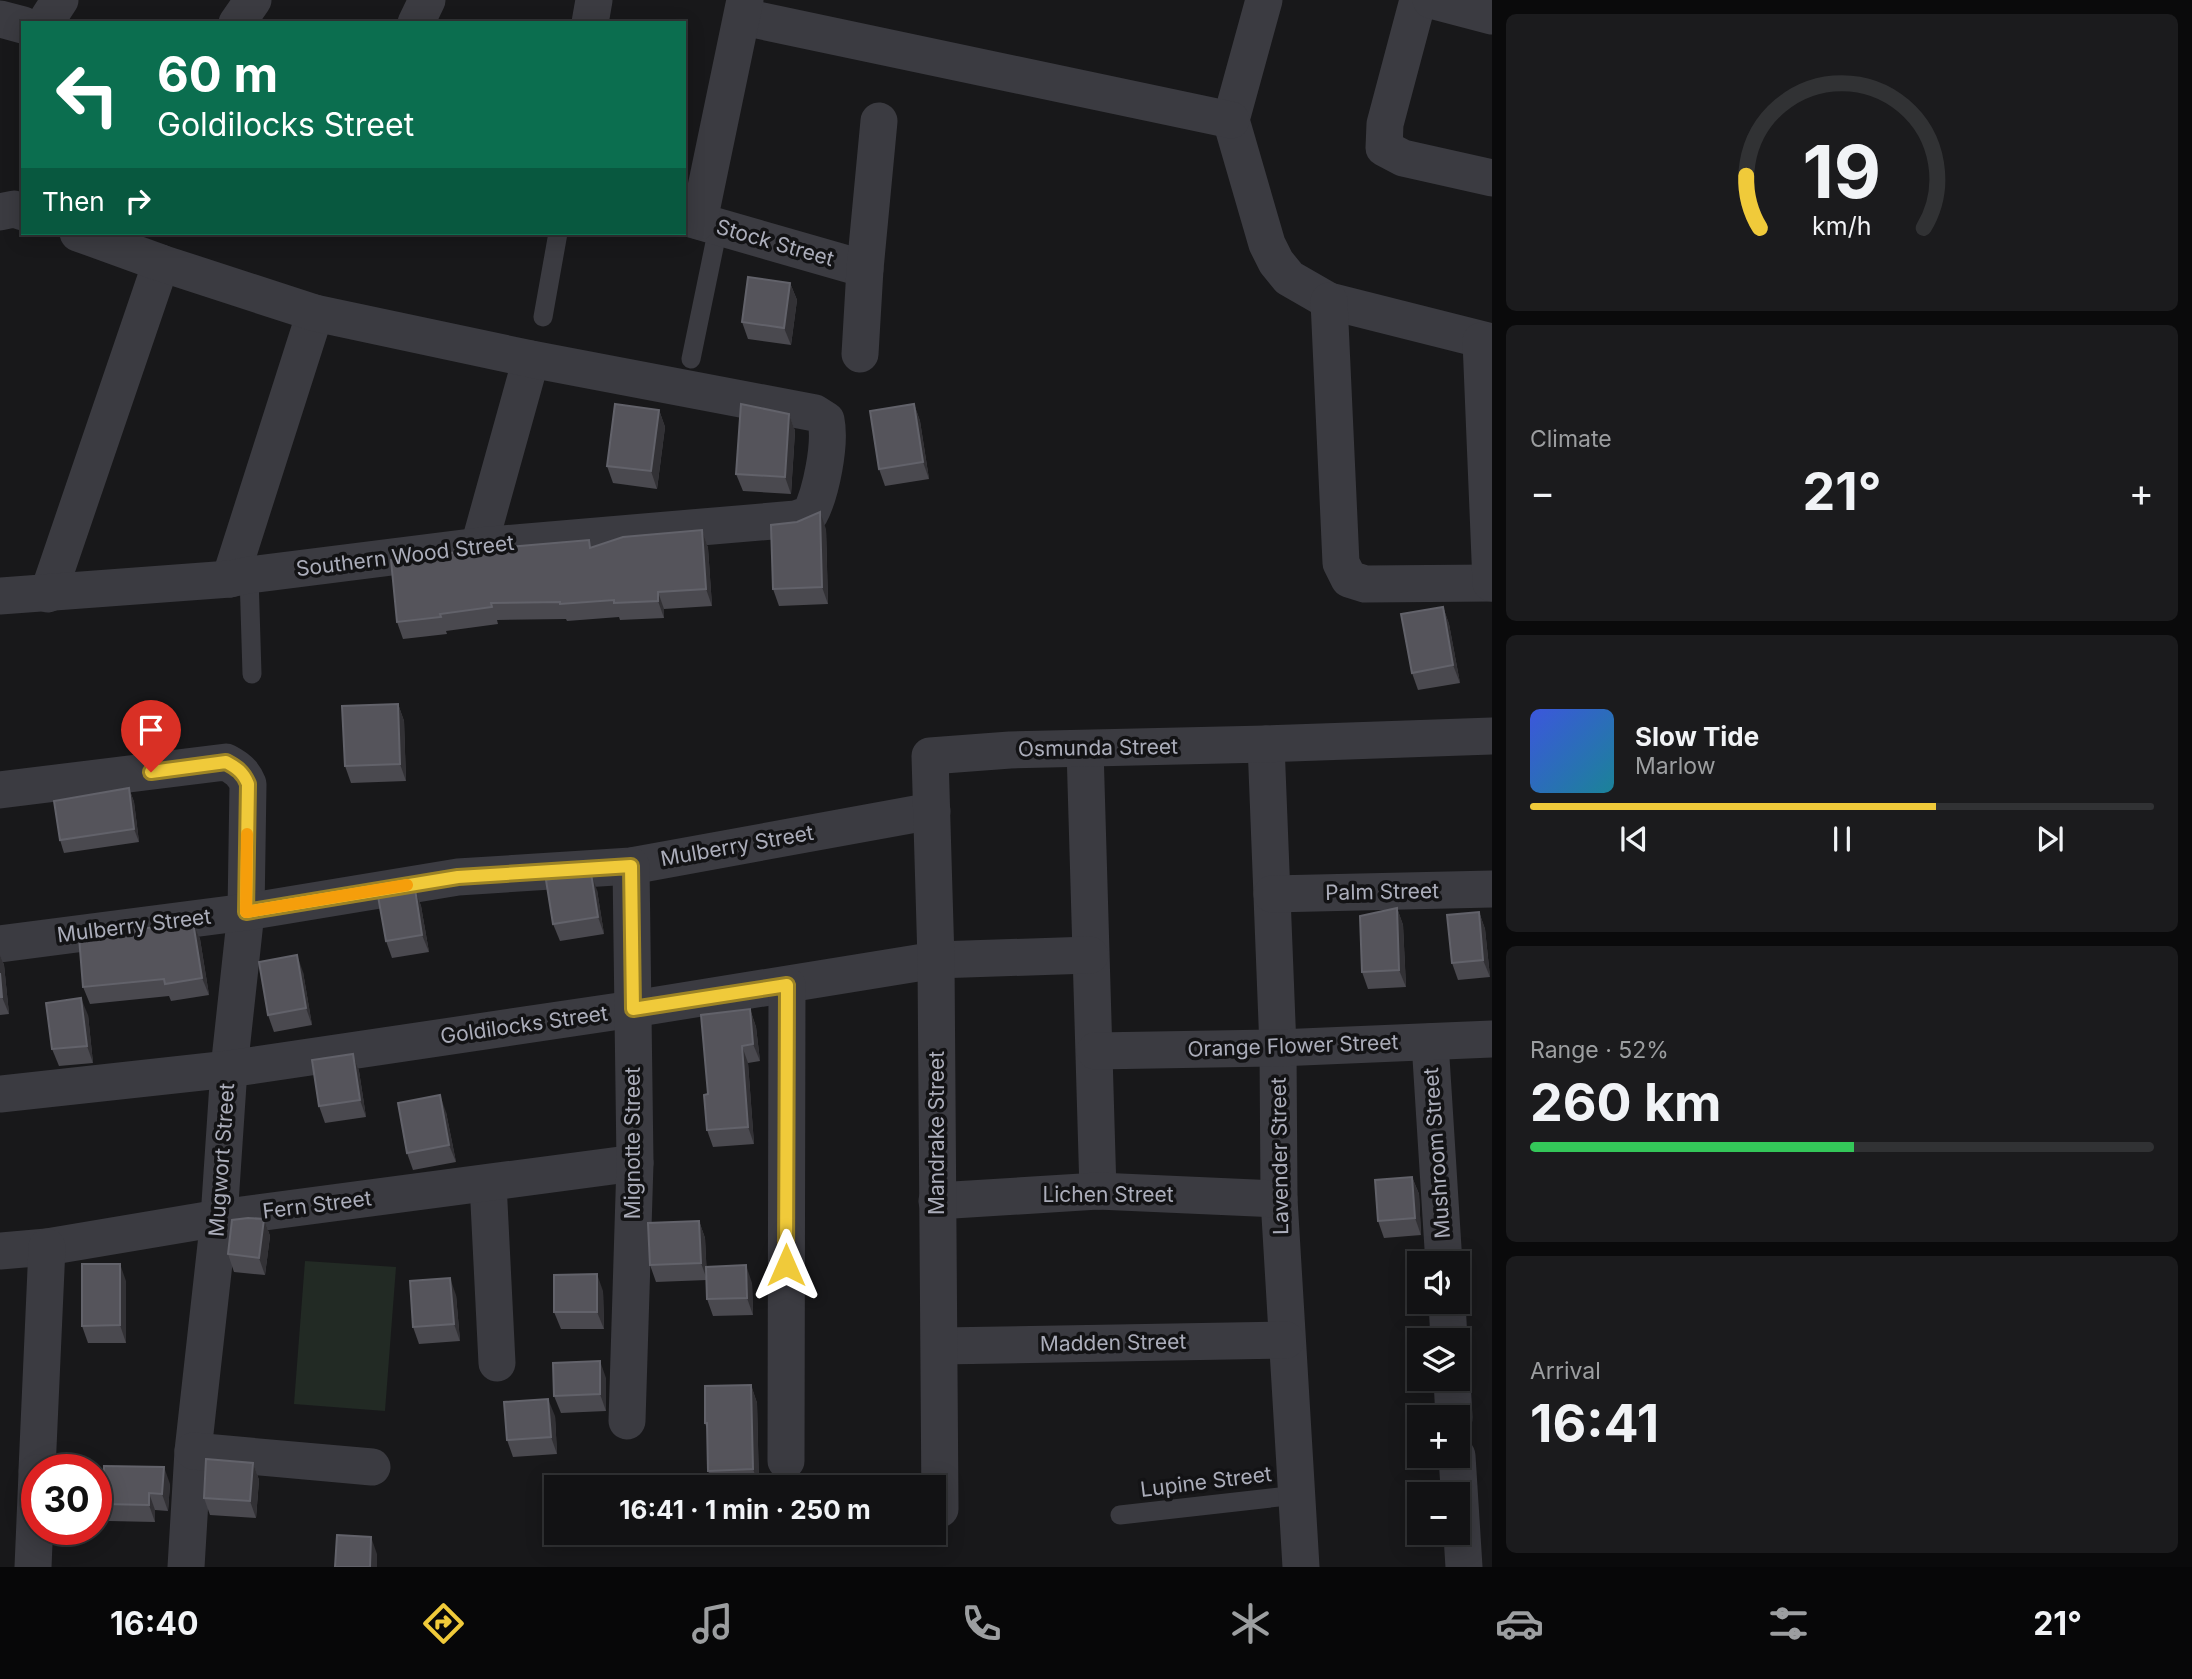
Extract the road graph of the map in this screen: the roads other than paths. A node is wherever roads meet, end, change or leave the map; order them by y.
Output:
1 (60, 0) edge
2 (253, 0) edge
3 (427, 0) edge
4 (594, 0) edge
5 (1264, 0) edge
6 (1418, 0) edge
7 (1431, 0) edge
8 (744, 9) edge
9 (1492, 16) edge
10 (0, 19) edge
11 (46, 21) edge
12 (238, 21) edge
13 (417, 21) edge
14 (590, 21) edge
15 (21, 24) edge
16 (1231, 120) junction
17 (879, 121) dead end
18 (1492, 178) edge
19 (21, 211) edge
20 (0, 212) edge
21 (701, 222) edge
22 (84, 235) edge
23 (558, 235) edge
24 (161, 263) junction
25 (865, 269) junction
26 (1329, 302) junction
27 (315, 313) junction
28 (543, 317) dead end
29 (1487, 342) edge
30 (860, 354) dead end
31 (531, 359) junction
32 (691, 359) dead end
33 (479, 546) junction
34 (240, 577) junction
35 (1492, 583) edge
36 (48, 594) junction
37 (0, 596) edge
38 (252, 674) dead end
39 (1492, 736) edge
40 (1266, 744) junction
41 (1086, 748) junction
42 (930, 756) joint
43 (0, 790) edge
44 (932, 811) junction
45 (631, 866) junction
46 (1492, 889) edge
47 (1272, 894) junction
48 (246, 912) junction
49 (0, 944) edge
50 (1090, 955) junction
51 (936, 960) junction
52 (787, 985) junction
53 (633, 1009) junction
54 (1492, 1039) edge
55 (1430, 1042) junction
56 (1278, 1048) junction
57 (1095, 1051) junction
58 (229, 1069) junction
59 (0, 1094) edge
60 (635, 1163) junction
61 (488, 1183) junction
62 (1098, 1191) junction
63 (1279, 1199) junction
64 (937, 1201) junction
65 (219, 1218) junction
66 (47, 1247) junction
67 (0, 1251) edge
68 (1443, 1251) edge
69 (1286, 1340) junction
70 (940, 1346) junction
71 (497, 1363) dead end
72 (627, 1421) dead end
73 (193, 1451) junction
74 (38, 1454) edge
75 (786, 1461) dead end
76 (372, 1467) dead end
77 (1458, 1468) edge
78 (940, 1475) edge
79 (1297, 1495) junction
80 (1120, 1515) dead end
81 (34, 1545) edge
82 (33, 1567) edge
83 (186, 1567) edge
84 (1300, 1567) edge
85 (1464, 1567) edge

1 - 11 street
2 - 12 street
3 - 13 street
4 - 14 street
5 - 16 street
6 - 18 street
7 - 9 street
8 - 16 street
8 - 21 street
10 - 15 street
16 - 26 street
17 - 25 street
19 - 20 street
21 - 25 street, Stock Street
21 - 32 lane
22 - 24 street
23 - 28 lane
24 - 27 street
24 - 36 street
25 - 30 street
26 - 29 street
26 - 35 street
27 - 31 street
27 - 34 street
29 - 35 street
31 - 33 street
31 - 33 street, Southern Wood Street
33 - 34 street, Southern Wood Street
34 - 36 street, Southern Wood Street
34 - 38 lane
36 - 37 street, Southern Wood Street
39 - 40 street, Osmunda Street
40 - 41 street, Osmunda Street
40 - 47 street, Lavender Street
41 - 42 street, Osmunda Street
41 - 50 street
42 - 44 street, Mandrake Street
43 - 48 street, Mugwort Street
44 - 45 street, Mulberry Street
44 - 51 street, Mandrake Street
45 - 48 street, Mulberry Street
45 - 53 street, Mignotte Street
46 - 47 street, Palm Street
47 - 56 street, Lavender Street
48 - 49 street, Mulberry Street
48 - 58 street, Mugwort Street
50 - 51 street, Goldilocks Street
50 - 57 street
51 - 52 street, Goldilocks Street
51 - 64 street, Mandrake Street
52 - 53 street, Goldilocks Street
52 - 75 street
53 - 58 street, Goldilocks Street
53 - 60 street, Mignotte Street
54 - 55 street, Orange Flower Street
55 - 56 street, Orange Flower Street
55 - 68 street, Mushroom Street
56 - 57 street, Orange Flower Street
56 - 63 street, Lavender Street
57 - 62 street
58 - 59 street, Goldilocks Street
58 - 65 street, Mugwort Street
60 - 61 street, Fern Street
60 - 72 street, Mignotte Street
61 - 65 street, Fern Street
61 - 71 street
62 - 63 street, Lichen Street
62 - 64 street, Lichen Street
63 - 69 street, Lavender Street
64 - 70 street, Mandrake Street
65 - 66 street, Fern Street
65 - 73 street, Mugwort Street
66 - 67 street, Fern Street
66 - 74 street
69 - 70 street, Madden Street
69 - 79 street, Lavender Street
70 - 78 street, Mandrake Street
73 - 76 street
73 - 83 street, Mugwort Street
77 - 85 street
79 - 80 lane, Lupine Street
79 - 84 street, Lavender Street
81 - 82 street

